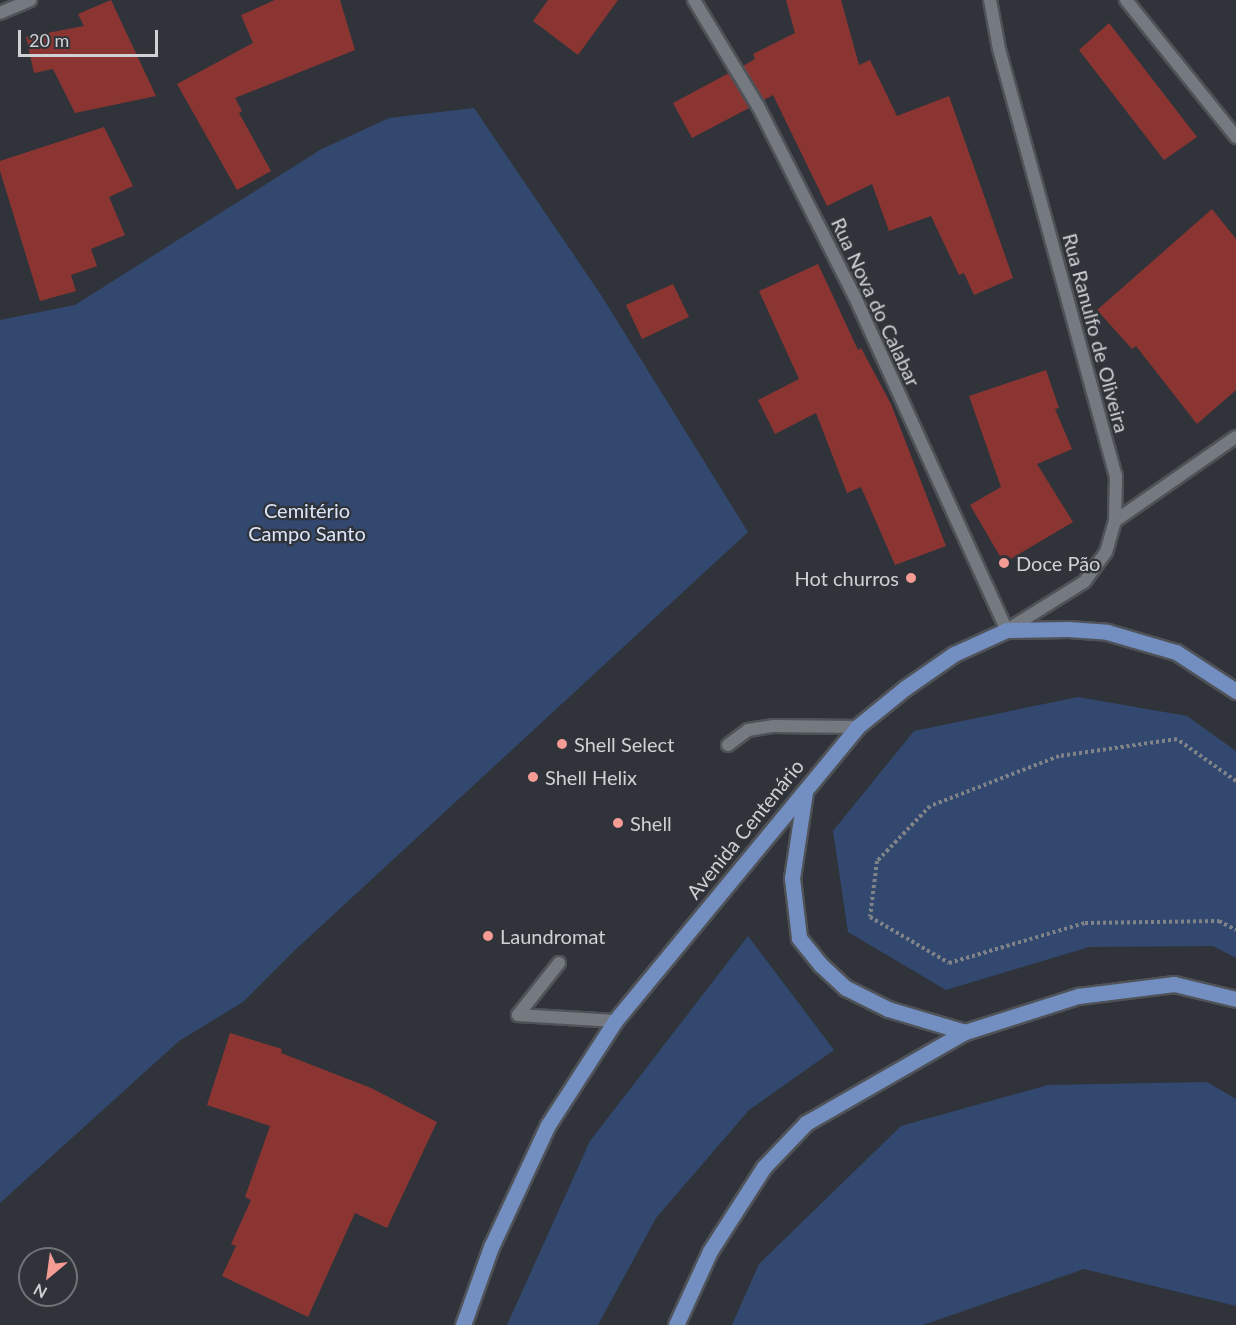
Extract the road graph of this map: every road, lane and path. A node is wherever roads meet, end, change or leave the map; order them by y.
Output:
1 (30, 0) edge
2 (694, 0) edge
3 (990, 0) edge
4 (1126, 0) edge
5 (0, 13) edge
6 (1236, 137) edge
7 (1236, 437) edge
8 (1115, 521) junction
9 (1006, 630) junction
10 (1236, 690) edge
11 (857, 727) junction
12 (728, 745) dead end
13 (1236, 781) edge
14 (805, 792) junction
15 (1236, 930) edge
16 (559, 963) dead end
17 (1236, 999) edge
18 (615, 1021) junction
19 (966, 1032) junction
20 (463, 1325) edge
21 (676, 1325) edge

1 - 5 street
2 - 9 street, Rua Nova do Calabar
3 - 8 street, Rua Ranulfo de Oliveira
4 - 6 street
7 - 8 street
8 - 9 street, Rua Ranulfo de Oliveira
9 - 10 main road, Avenida Centenário
9 - 11 main road, Avenida Centenário
11 - 12 street
11 - 14 main road, Avenida Centenário
13 - 15 path
14 - 18 main road, Avenida Centenário
14 - 19 main road
16 - 18 street
17 - 19 main road
18 - 20 main road, Avenida Centenário
19 - 21 main road

